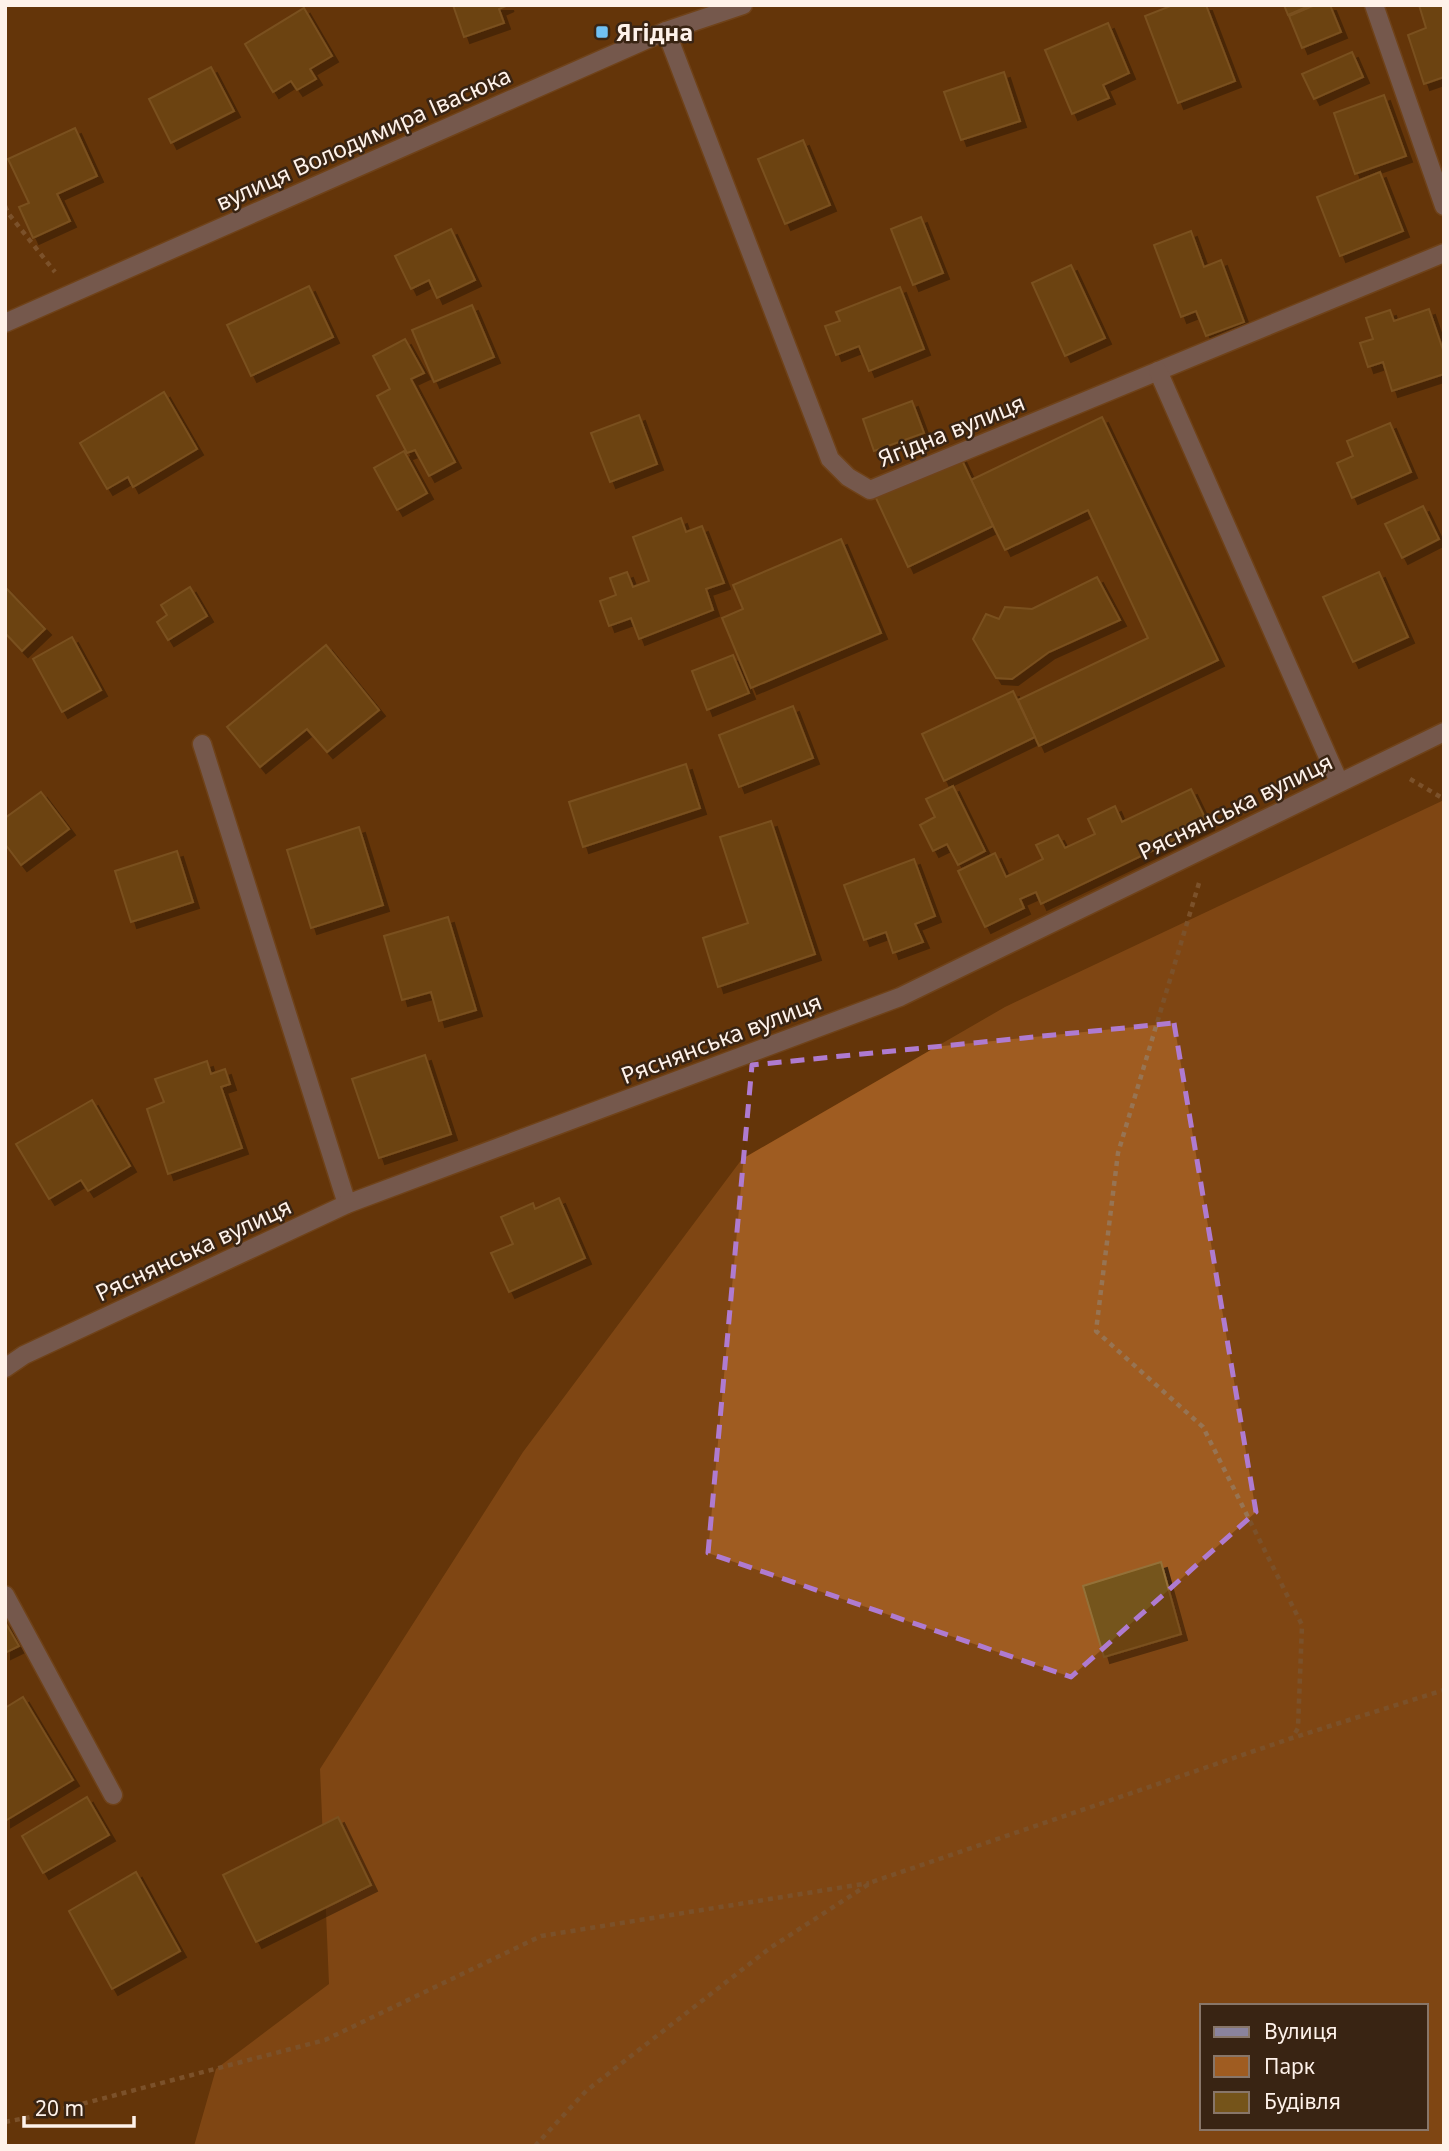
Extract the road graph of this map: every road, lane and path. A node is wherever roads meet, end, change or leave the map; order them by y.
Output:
1 (743, 5) edge
2 (1374, 5) edge
3 (666, 31) junction
4 (5, 206) edge
5 (1444, 206) edge
6 (1444, 253) edge
7 (71, 292) junction
8 (5, 323) edge
9 (1158, 372) junction
10 (1444, 732) edge
11 (202, 744) dead end
12 (1339, 782) junction
13 (1210, 845) junction
14 (347, 1204) junction
15 (5, 1368) edge
16 (5, 1595) edge
17 (1444, 1690) edge
18 (1292, 1738) junction
19 (113, 1795) dead end
20 (872, 1882) junction
21 (5, 2122) edge
22 (535, 2146) edge

1 - 3 street, вулиця Володимира Івасюка
2 - 5 street
3 - 7 street, вулиця Володимира Івасюка
3 - 9 street, Ягідна вулиця
4 - 7 path
6 - 9 street, Ягідна вулиця
7 - 8 street, вулиця Володимира Івасюка
9 - 12 street
10 - 12 street, Ряснянська вулиця
11 - 14 street
12 - 13 street, Ряснянська вулиця
13 - 14 street, Ряснянська вулиця
13 - 18 path
14 - 15 street, Ряснянська вулиця
16 - 19 street
17 - 18 path
18 - 20 path
20 - 21 path
20 - 22 path

